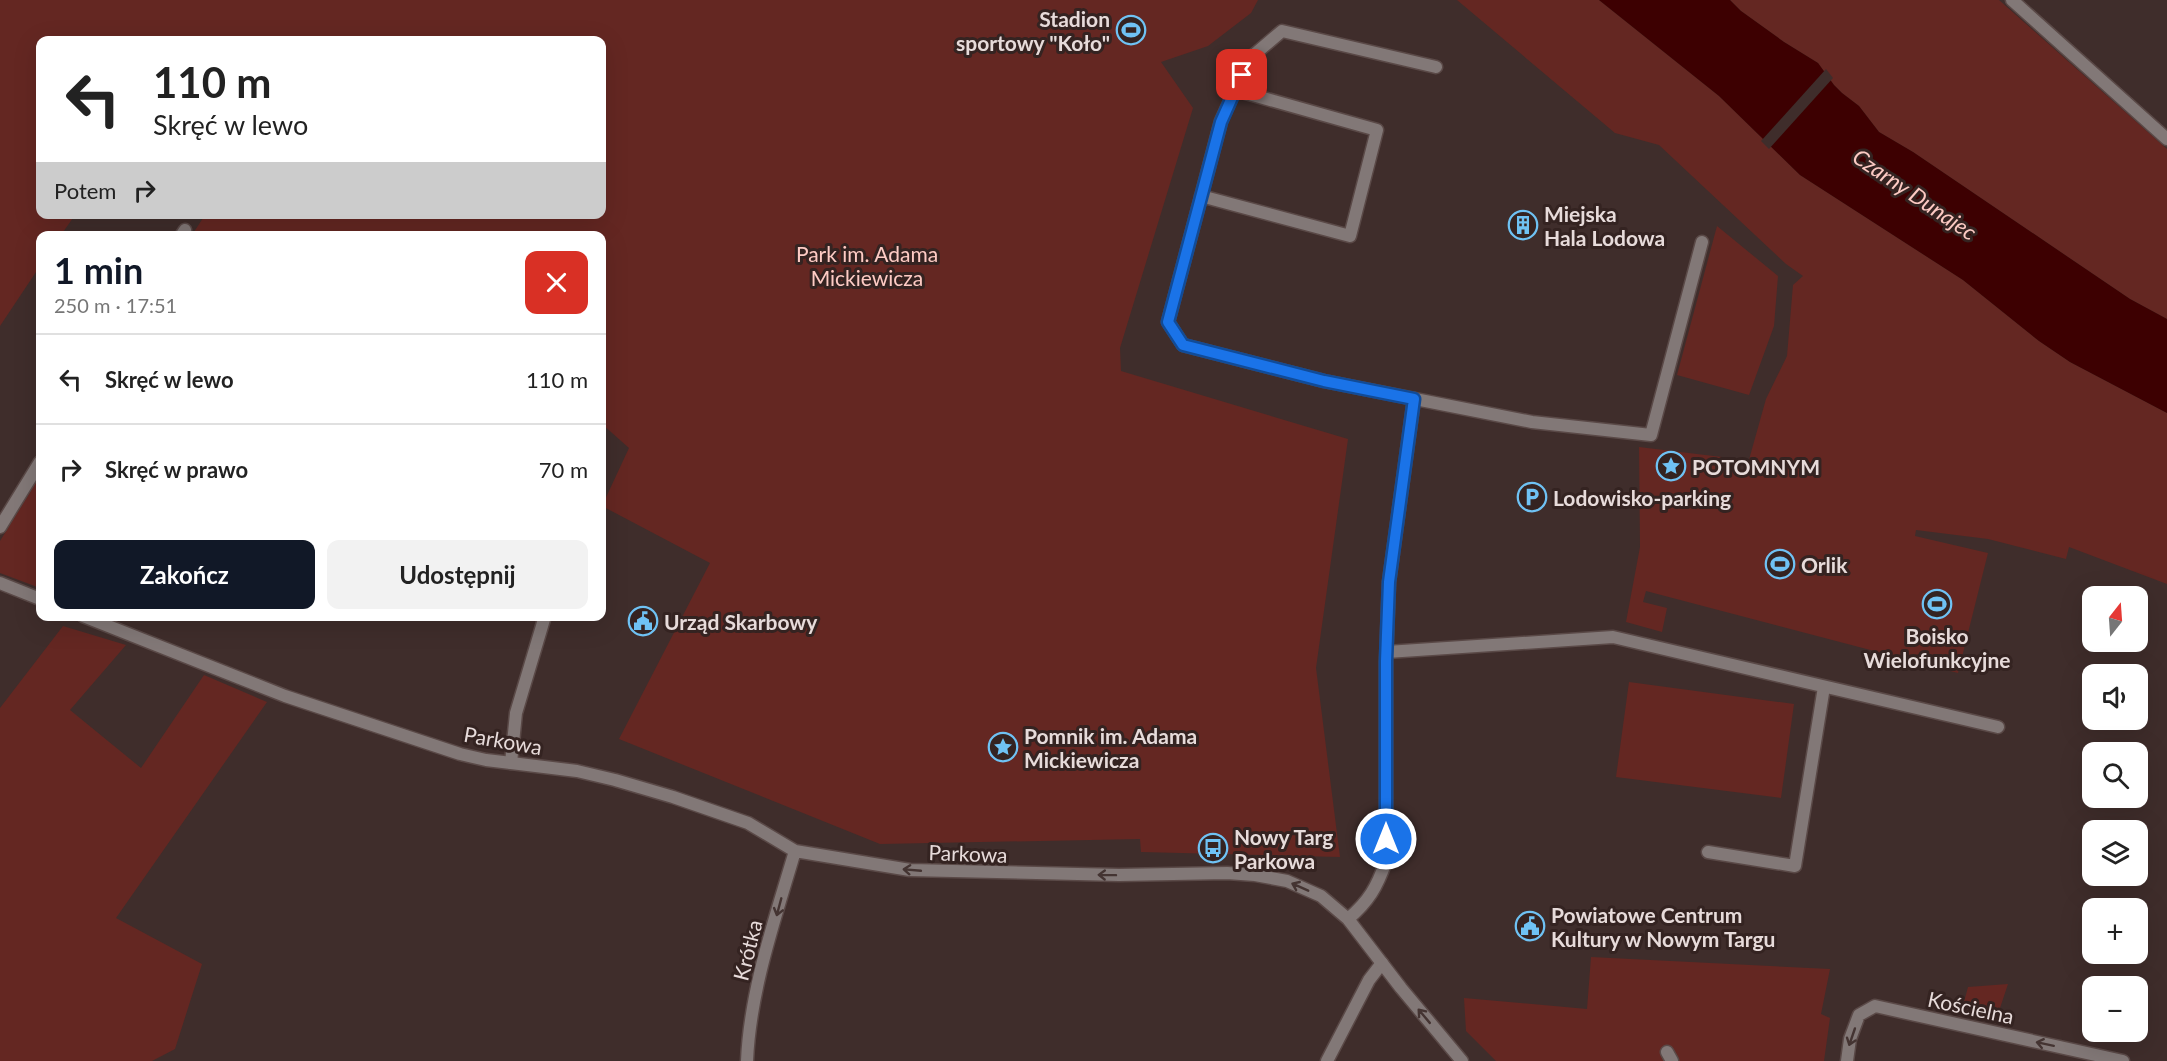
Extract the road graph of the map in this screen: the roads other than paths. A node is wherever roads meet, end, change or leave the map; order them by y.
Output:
1 (2012, 0) edge
2 (1436, 67) dead end
3 (1235, 90) junction
4 (2167, 139) edge
5 (1201, 196) junction
6 (1702, 242) dead end
7 (1414, 399) junction
8 (36, 468) edge
9 (0, 527) edge
10 (0, 583) edge
11 (36, 597) edge
12 (96, 621) edge
13 (544, 621) edge
14 (1387, 652) junction
15 (1824, 687) junction
16 (1998, 727) dead end
17 (511, 763) junction
18 (795, 851) junction
19 (1708, 852) dead end
20 (1348, 919) junction
21 (1383, 963) junction
22 (747, 1061) edge
23 (1327, 1061) edge
24 (1462, 1061) edge
25 (1846, 1061) edge
26 (2123, 1061) edge

1 - 4 street
2 - 3 street
3 - 5 street
3 - 5 street
5 - 7 street
6 - 7 street
7 - 14 street
8 - 9 street
10 - 11 street
12 - 17 street, Parkowa
13 - 17 street
14 - 15 street
14 - 20 street
15 - 16 street
15 - 19 street
17 - 18 street, Parkowa
20 -> 18 street, Parkowa
18 -> 22 street, Krótka
20 - 21 street, Parkowa
21 - 23 street
24 -> 21 street, Parkowa
26 -> 25 street, Kościelna

